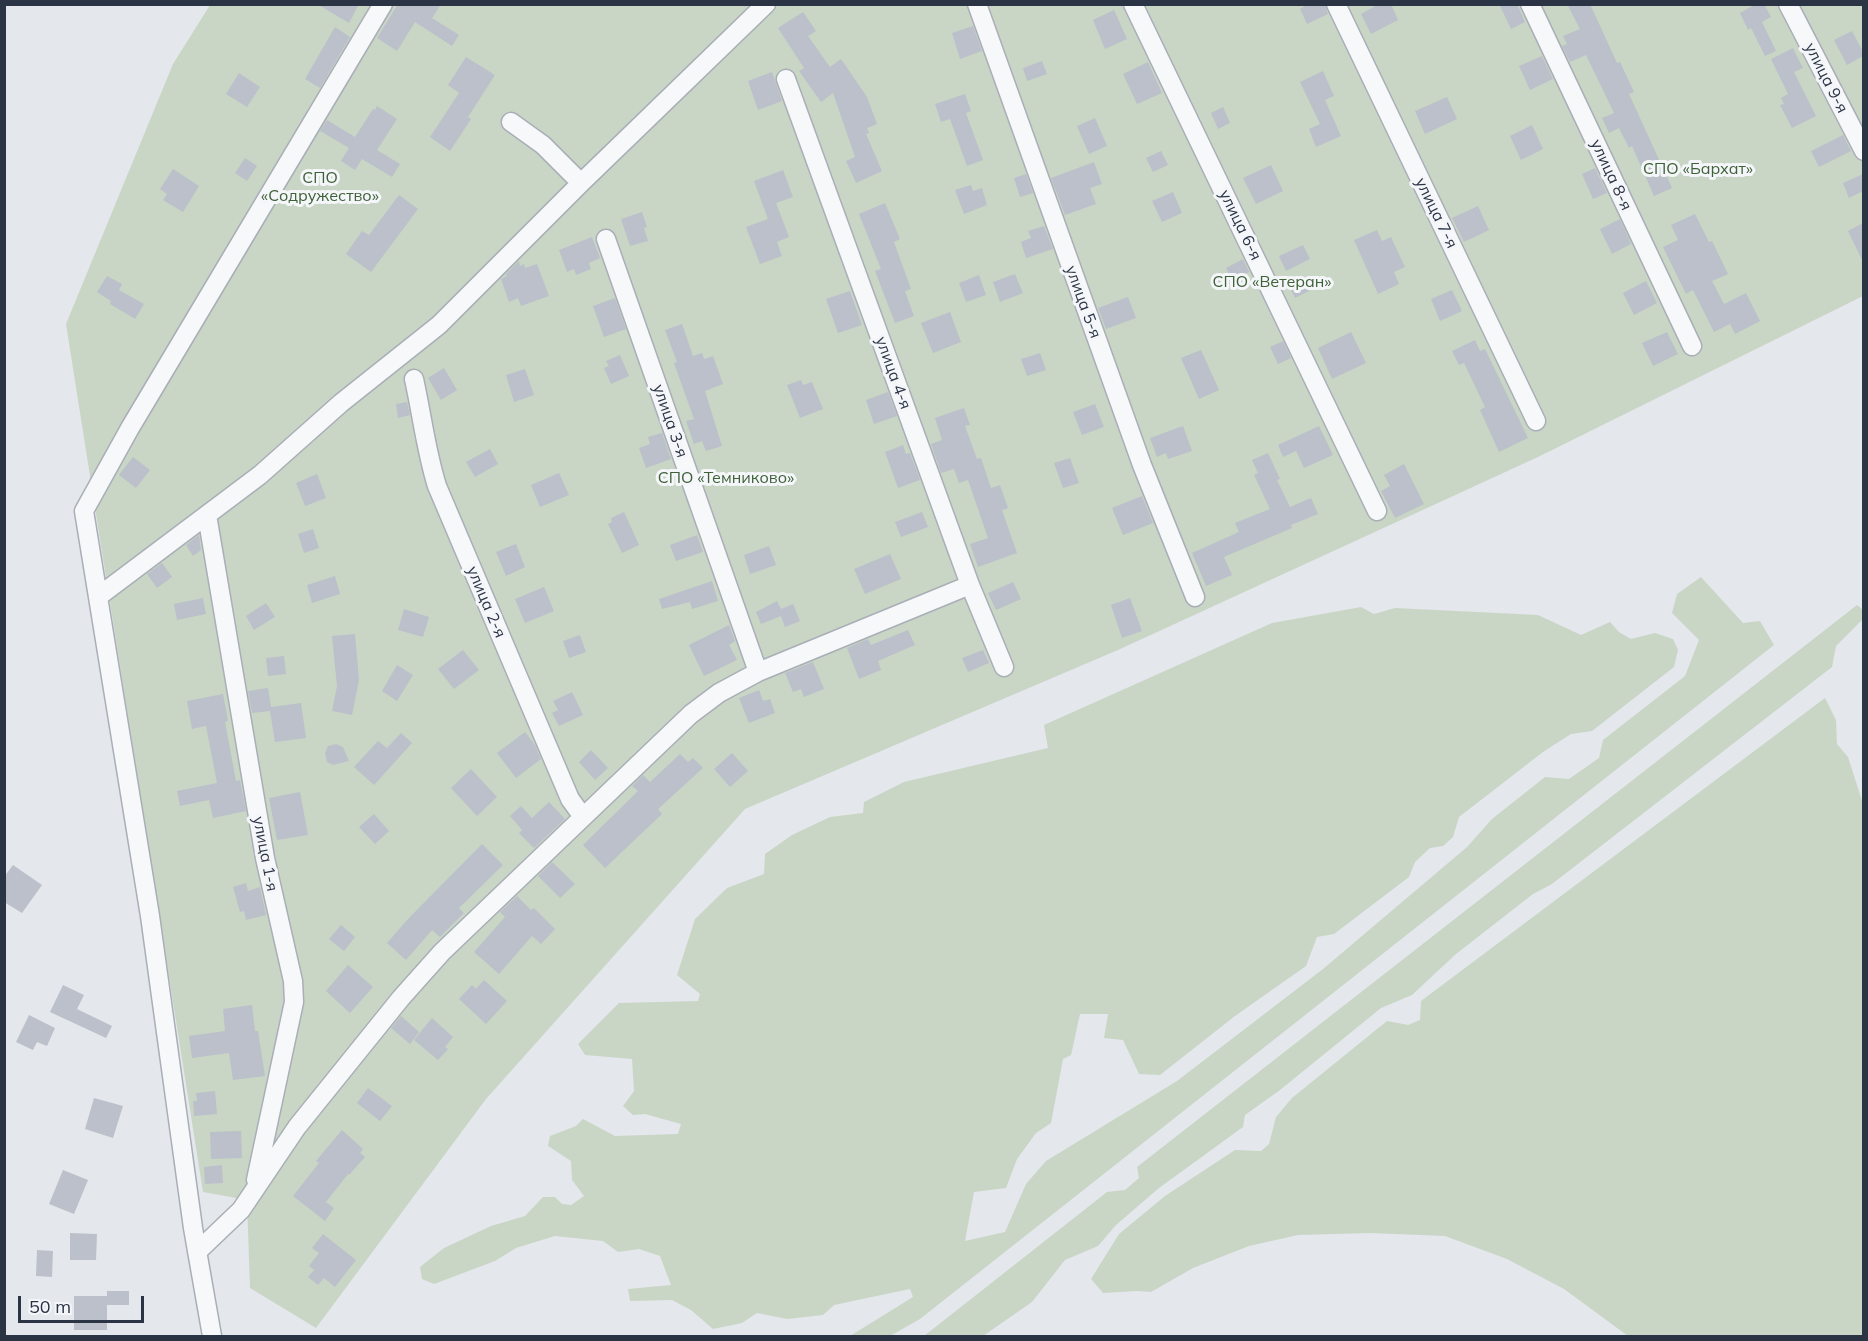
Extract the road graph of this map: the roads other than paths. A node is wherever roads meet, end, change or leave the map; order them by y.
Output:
1 (383, 4) edge
2 (766, 4) edge
3 (977, 4) edge
4 (1133, 4) edge
5 (1336, 4) edge
6 (1530, 4) edge
7 (1788, 4) edge
8 (786, 79) dead end
9 (512, 122) dead end
10 (1863, 151) edge
11 (581, 183) junction
12 (606, 239) dead end
13 (1692, 346) dead end
14 (414, 379) dead end
15 (1536, 421) dead end
16 (1377, 511) dead end
17 (207, 515) junction
18 (970, 585) junction
19 (99, 596) junction
20 (1195, 597) dead end
21 (1004, 667) dead end
22 (758, 672) junction
23 (583, 817) junction
24 (254, 1191) junction
25 (197, 1252) junction
26 (212, 1336) edge

1 - 19 street
2 - 11 street
3 - 20 street, улица 5-я
4 - 16 street, улица 6-я
5 - 15 street, улица 7-я
6 - 13 street, улица 8-я
7 - 10 street, улица 9-я
8 - 18 street, улица 4-я
9 - 11 street
11 - 17 street
12 - 22 street, улица 3-я
14 - 23 street, улица 2-я
17 - 19 street
17 - 24 street, улица 1-я
18 - 21 street, улица 4-я
18 - 22 street
19 - 25 street
22 - 23 street
23 - 24 street
24 - 25 street
25 - 26 street

